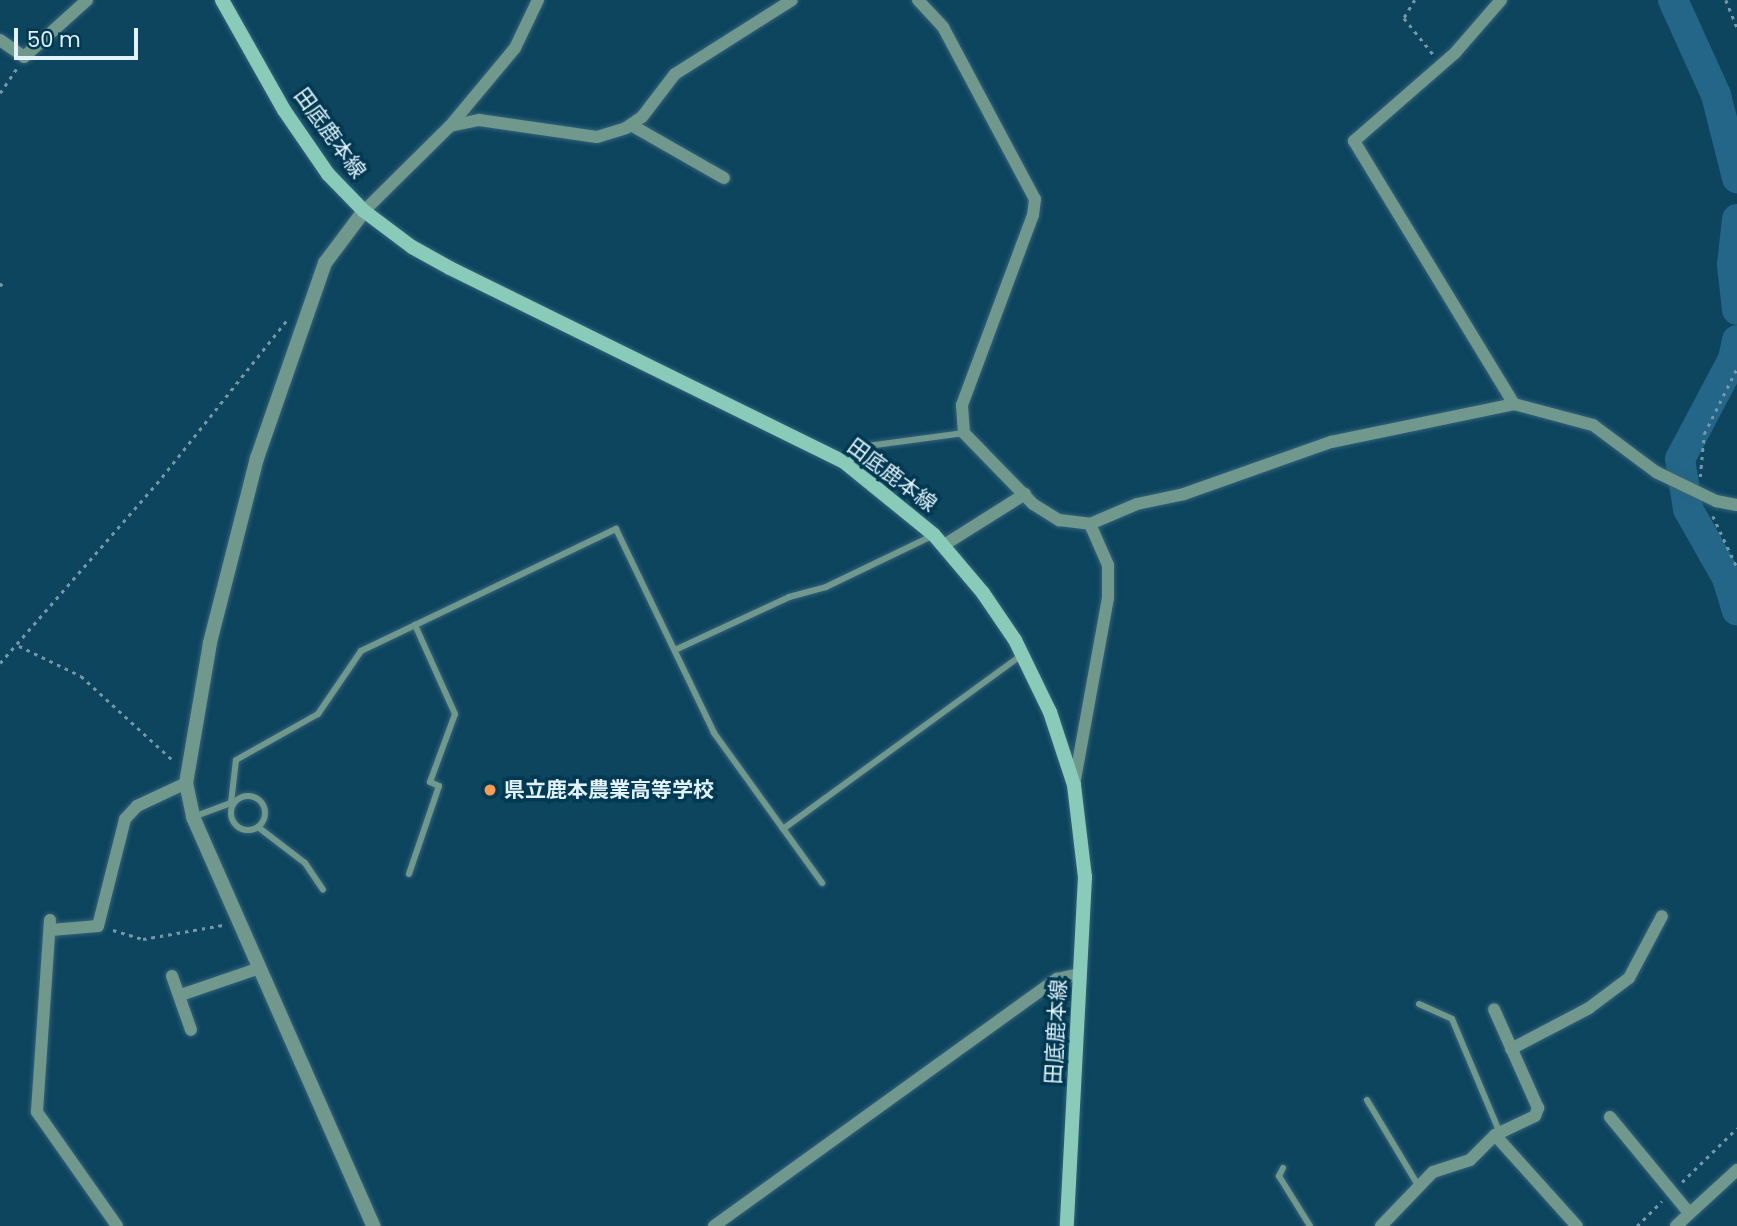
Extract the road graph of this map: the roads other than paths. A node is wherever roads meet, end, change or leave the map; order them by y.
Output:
1 (87, 0) edge
2 (222, 0) edge
3 (538, 0) edge
4 (792, 0) edge
5 (918, 0) edge
6 (1501, 0) edge
7 (0, 40) edge
8 (631, 125) junction
9 (450, 126) junction
10 (724, 178) dead end
11 (364, 211) junction
12 (1514, 404) junction
13 (964, 433) junction
14 (843, 461) junction
15 (1025, 494) junction
16 (1737, 505) edge
17 (1090, 524) junction
18 (939, 540) junction
19 (415, 625) junction
20 (675, 650) junction
21 (1022, 655) junction
22 (187, 779) junction
23 (1074, 785) junction
24 (231, 803) junction
25 (193, 817) junction
26 (258, 827) junction
27 (783, 829) junction
28 (409, 874) dead end
29 (822, 883) dead end
30 (323, 890) dead end
31 (1662, 916) dead end
32 (260, 968) junction
33 (1079, 974) junction
34 (172, 976) dead end
35 (181, 995) junction
36 (1419, 1004) dead end
37 (1494, 1010) dead end
38 (191, 1030) dead end
39 (1511, 1049) junction
40 (1367, 1100) dead end
41 (1609, 1117) dead end
42 (1498, 1134) junction
43 (1283, 1168) dead end
44 (1737, 1170) edge
45 (1419, 1186) junction
46 (1689, 1213) junction
47 (117, 1226) edge
48 (373, 1226) edge
49 (714, 1226) edge
50 (1067, 1226) edge
51 (1310, 1226) edge
52 (1381, 1226) edge
53 (1577, 1226) edge
54 (1676, 1226) edge

1 - 7 street
2 - 11 main road, 田底鹿本線
3 - 9 street
4 - 8 street
5 - 13 street
6 - 12 street
8 - 9 street
8 - 10 street
9 - 11 street
11 - 14 main road, 田底鹿本線
11 - 22 street
12 - 16 street
12 - 17 street
13 - 14 lane
13 - 15 street
14 - 18 main road, 田底鹿本線
15 - 17 street
15 - 18 street
17 - 23 street
18 - 20 lane
18 - 21 main road, 田底鹿本線
19 - 20 lane
19 - 24 lane
19 - 28 lane
20 - 27 lane
21 - 23 main road, 田底鹿本線
21 - 27 lane
22 - 25 street
22 - 47 street
23 - 33 main road, 田底鹿本線
24 - 25 lane
24 - 26 lane
24 - 26 lane
25 - 32 street
26 - 30 lane
27 - 29 lane
31 - 39 street
32 - 35 street
32 - 48 street
33 - 49 street
33 - 50 main road, 田底鹿本線
34 - 35 street
35 - 38 street
36 - 42 lane
37 - 39 street
39 - 42 street
40 - 45 lane
41 - 46 street
42 - 45 street
42 - 53 street
43 - 51 lane
44 - 46 street
45 - 52 street
46 - 54 street

